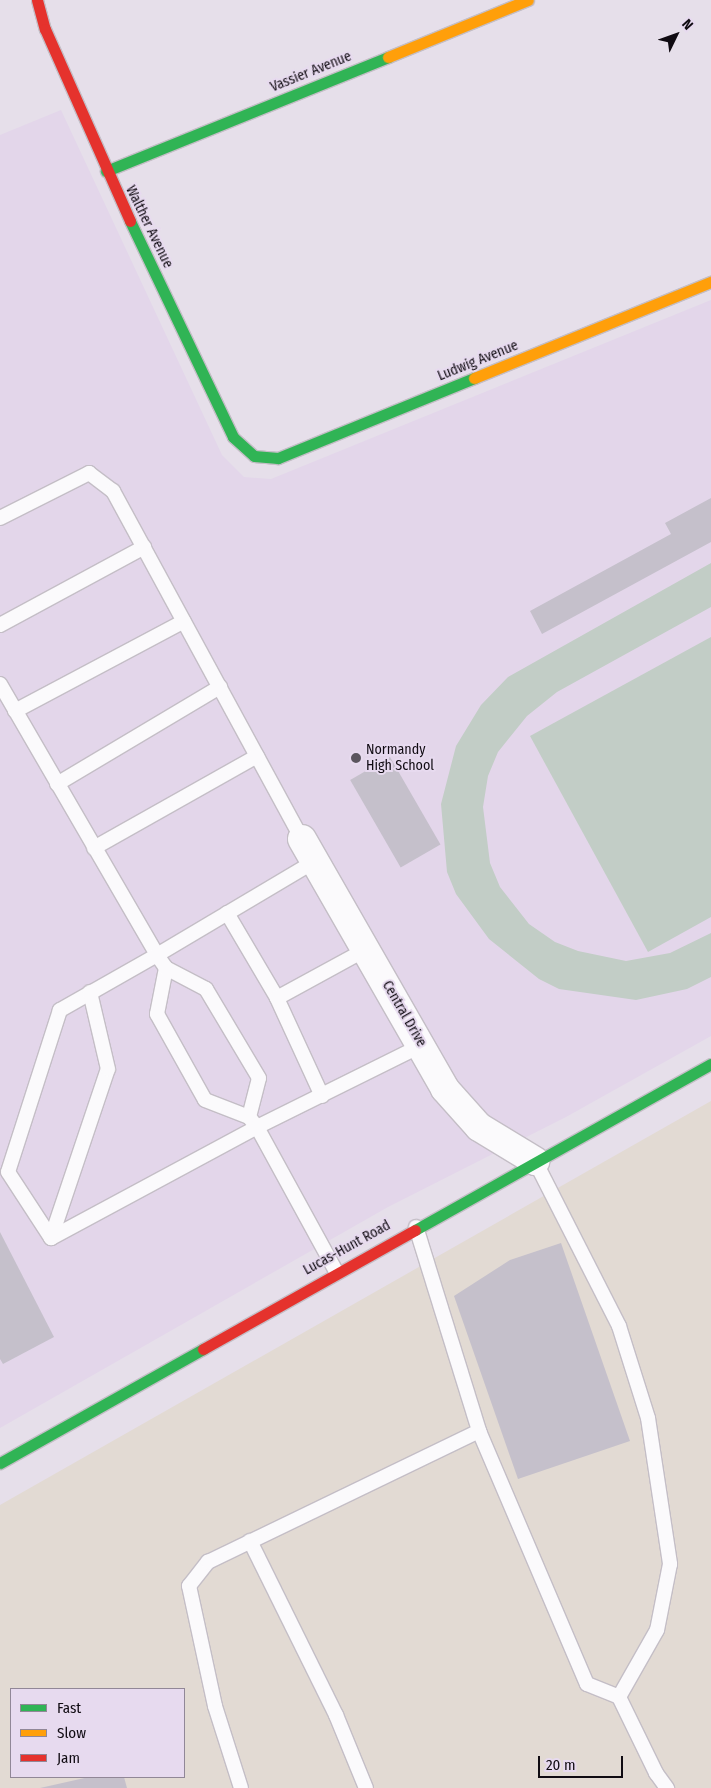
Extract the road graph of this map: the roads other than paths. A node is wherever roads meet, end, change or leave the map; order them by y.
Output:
1 (37, 0) edge
2 (528, 0) edge
3 (106, 171) junction
4 (711, 282) edge
5 (254, 456) joint
6 (0, 518) edge
7 (144, 547) junction
8 (184, 621) junction
9 (0, 625) edge
10 (0, 684) edge
11 (220, 688) junction
12 (15, 711) junction
13 (257, 756) junction
14 (57, 784) junction
15 (94, 848) junction
16 (309, 850) junction
17 (227, 914) junction
18 (366, 949) junction
19 (157, 955) junction
20 (166, 968) junction
21 (90, 992) junction
22 (277, 998) junction
23 (422, 1045) junction
24 (711, 1064) edge
25 (322, 1096) junction
26 (253, 1122) junction
27 (535, 1161) junction
28 (416, 1226) junction
29 (51, 1238) junction
30 (336, 1271) junction
31 (479, 1431) junction
32 (0, 1463) edge
33 (250, 1541) junction
34 (619, 1697) junction
35 (241, 1788) edge
36 (366, 1788) edge
37 (667, 1788) edge

1 - 3 street, Walther Avenue
2 - 3 street, Vassier Avenue
3 - 5 street, Walther Avenue
4 - 5 street, Ludwig Avenue
6 - 7 lane
7 - 8 lane
7 - 9 lane
8 - 11 lane
8 - 12 lane
10 - 12 lane
11 - 13 lane
11 - 14 lane
12 - 14 lane
13 - 15 lane
13 - 16 lane
14 - 15 lane
15 - 19 lane
16 - 17 lane
16 - 18 street, Central Drive
17 - 19 lane
17 - 22 lane
18 - 22 lane
18 - 23 street, Central Drive
19 - 20 lane
19 - 21 lane
20 - 26 lane
20 - 26 lane
21 - 29 lane
21 - 29 lane
22 - 25 lane
23 - 25 lane
23 - 27 street, Central Drive
24 - 27 street, Lucas-Hunt Road
25 - 26 lane
26 - 29 lane
26 - 30 lane
27 - 28 street, Lucas-Hunt Road
27 - 34 lane
28 - 30 street, Lucas-Hunt Road
28 - 31 lane
30 - 32 street, Lucas-Hunt Road
31 - 33 lane
31 - 34 lane
33 - 35 lane
33 - 36 lane
34 - 37 lane

